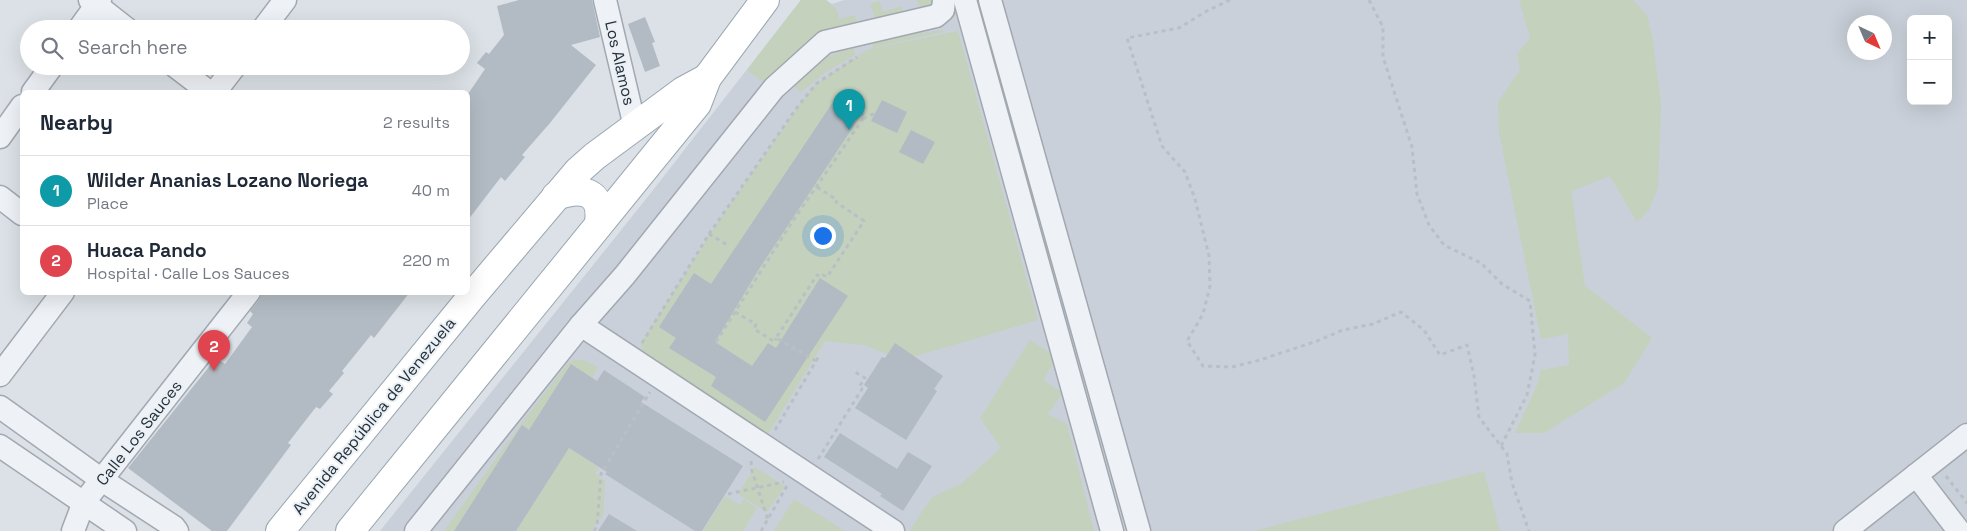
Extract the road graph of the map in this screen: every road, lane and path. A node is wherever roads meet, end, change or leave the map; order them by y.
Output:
1 (285, 0) edge
2 (605, 0) edge
3 (766, 0) edge
4 (944, 0) edge
5 (965, 0) edge
6 (990, 0) edge
7 (1230, 0) edge
8 (1369, 0) edge
9 (95, 2) edge
10 (84, 20) edge
11 (116, 20) edge
12 (270, 20) edge
13 (858, 56) dead end
14 (45, 75) edge
15 (187, 75) edge
16 (228, 75) edge
17 (707, 78) junction
18 (34, 90) edge
19 (207, 90) edge
20 (217, 90) edge
21 (20, 109) edge
22 (875, 113) dead end
23 (862, 114) dead end
24 (863, 119) junction
25 (635, 127) junction
26 (0, 137) edge
27 (817, 187) junction
28 (556, 196) junction
29 (0, 197) edge
30 (20, 212) edge
31 (599, 223) junction
32 (709, 234) junction
33 (730, 246) dead end
34 (470, 293) edge
35 (61, 295) edge
36 (247, 295) edge
37 (468, 295) edge
38 (735, 312) junction
39 (581, 325) junction
40 (776, 338) junction
41 (716, 342) dead end
42 (641, 343) dead end
43 (819, 356) dead end
44 (816, 362) junction
45 (855, 372) dead end
46 (0, 375) edge
47 (651, 391) junction
48 (0, 407) edge
49 (773, 433) dead end
50 (1967, 434) edge
51 (1501, 446) junction
52 (3, 452) edge
53 (750, 458) dead end
54 (817, 461) dead end
55 (1941, 470) dead end
56 (1916, 475) junction
57 (102, 480) junction
58 (759, 488) junction
59 (728, 494) dead end
60 (84, 502) junction
61 (1967, 503) edge
62 (768, 520) junction
63 (73, 531) edge
64 (125, 531) edge
65 (177, 531) edge
66 (280, 531) edge
67 (350, 531) edge
68 (416, 531) edge
69 (594, 531) edge
70 (761, 531) edge
71 (893, 531) edge
72 (1112, 531) edge
73 (1139, 531) edge
74 (1529, 531) edge
75 (1846, 531) edge
76 (1960, 531) edge

1 - 12 street
2 - 25 street, Los Alamos
3 - 17 main road, Avenida República de Venezuela
4 - 39 street
5 - 72 street
6 - 73 street
7 - 51 path
8 - 51 path
9 - 10 street
9 - 11 street
13 - 32 path
14 - 18 street
15 - 19 street
16 - 20 street
17 - 25 main road, Avenida República de Venezuela
17 - 31 main road, Avenida República de Venezuela
21 - 26 street
22 - 24 path
23 - 24 path
24 - 27 path
25 - 28 main road, Avenida República de Venezuela
27 - 38 path
27 - 40 path
28 - 31 main road
28 - 34 main road, Avenida República de Venezuela
29 - 30 street
31 - 67 main road, Avenida República de Venezuela
32 - 33 path
32 - 42 path
35 - 46 street
36 - 57 street, Calle Los Sauces
37 - 66 main road, Avenida República de Venezuela
38 - 40 path
38 - 41 path
39 - 47 street
39 - 68 street
40 - 44 path
43 - 44 path
44 - 49 path
45 - 54 path
47 - 69 path
47 - 71 street
48 - 57 street
50 - 56 street
51 - 74 path
52 - 60 street
53 - 58 path
55 - 61 path
56 - 75 street
56 - 76 street
57 - 60 street, Calle Los Sauces
57 - 65 street
58 - 59 path
58 - 62 path
58 - 62 path
60 - 63 street, Calle Los Sauces
60 - 64 street
62 - 70 path

